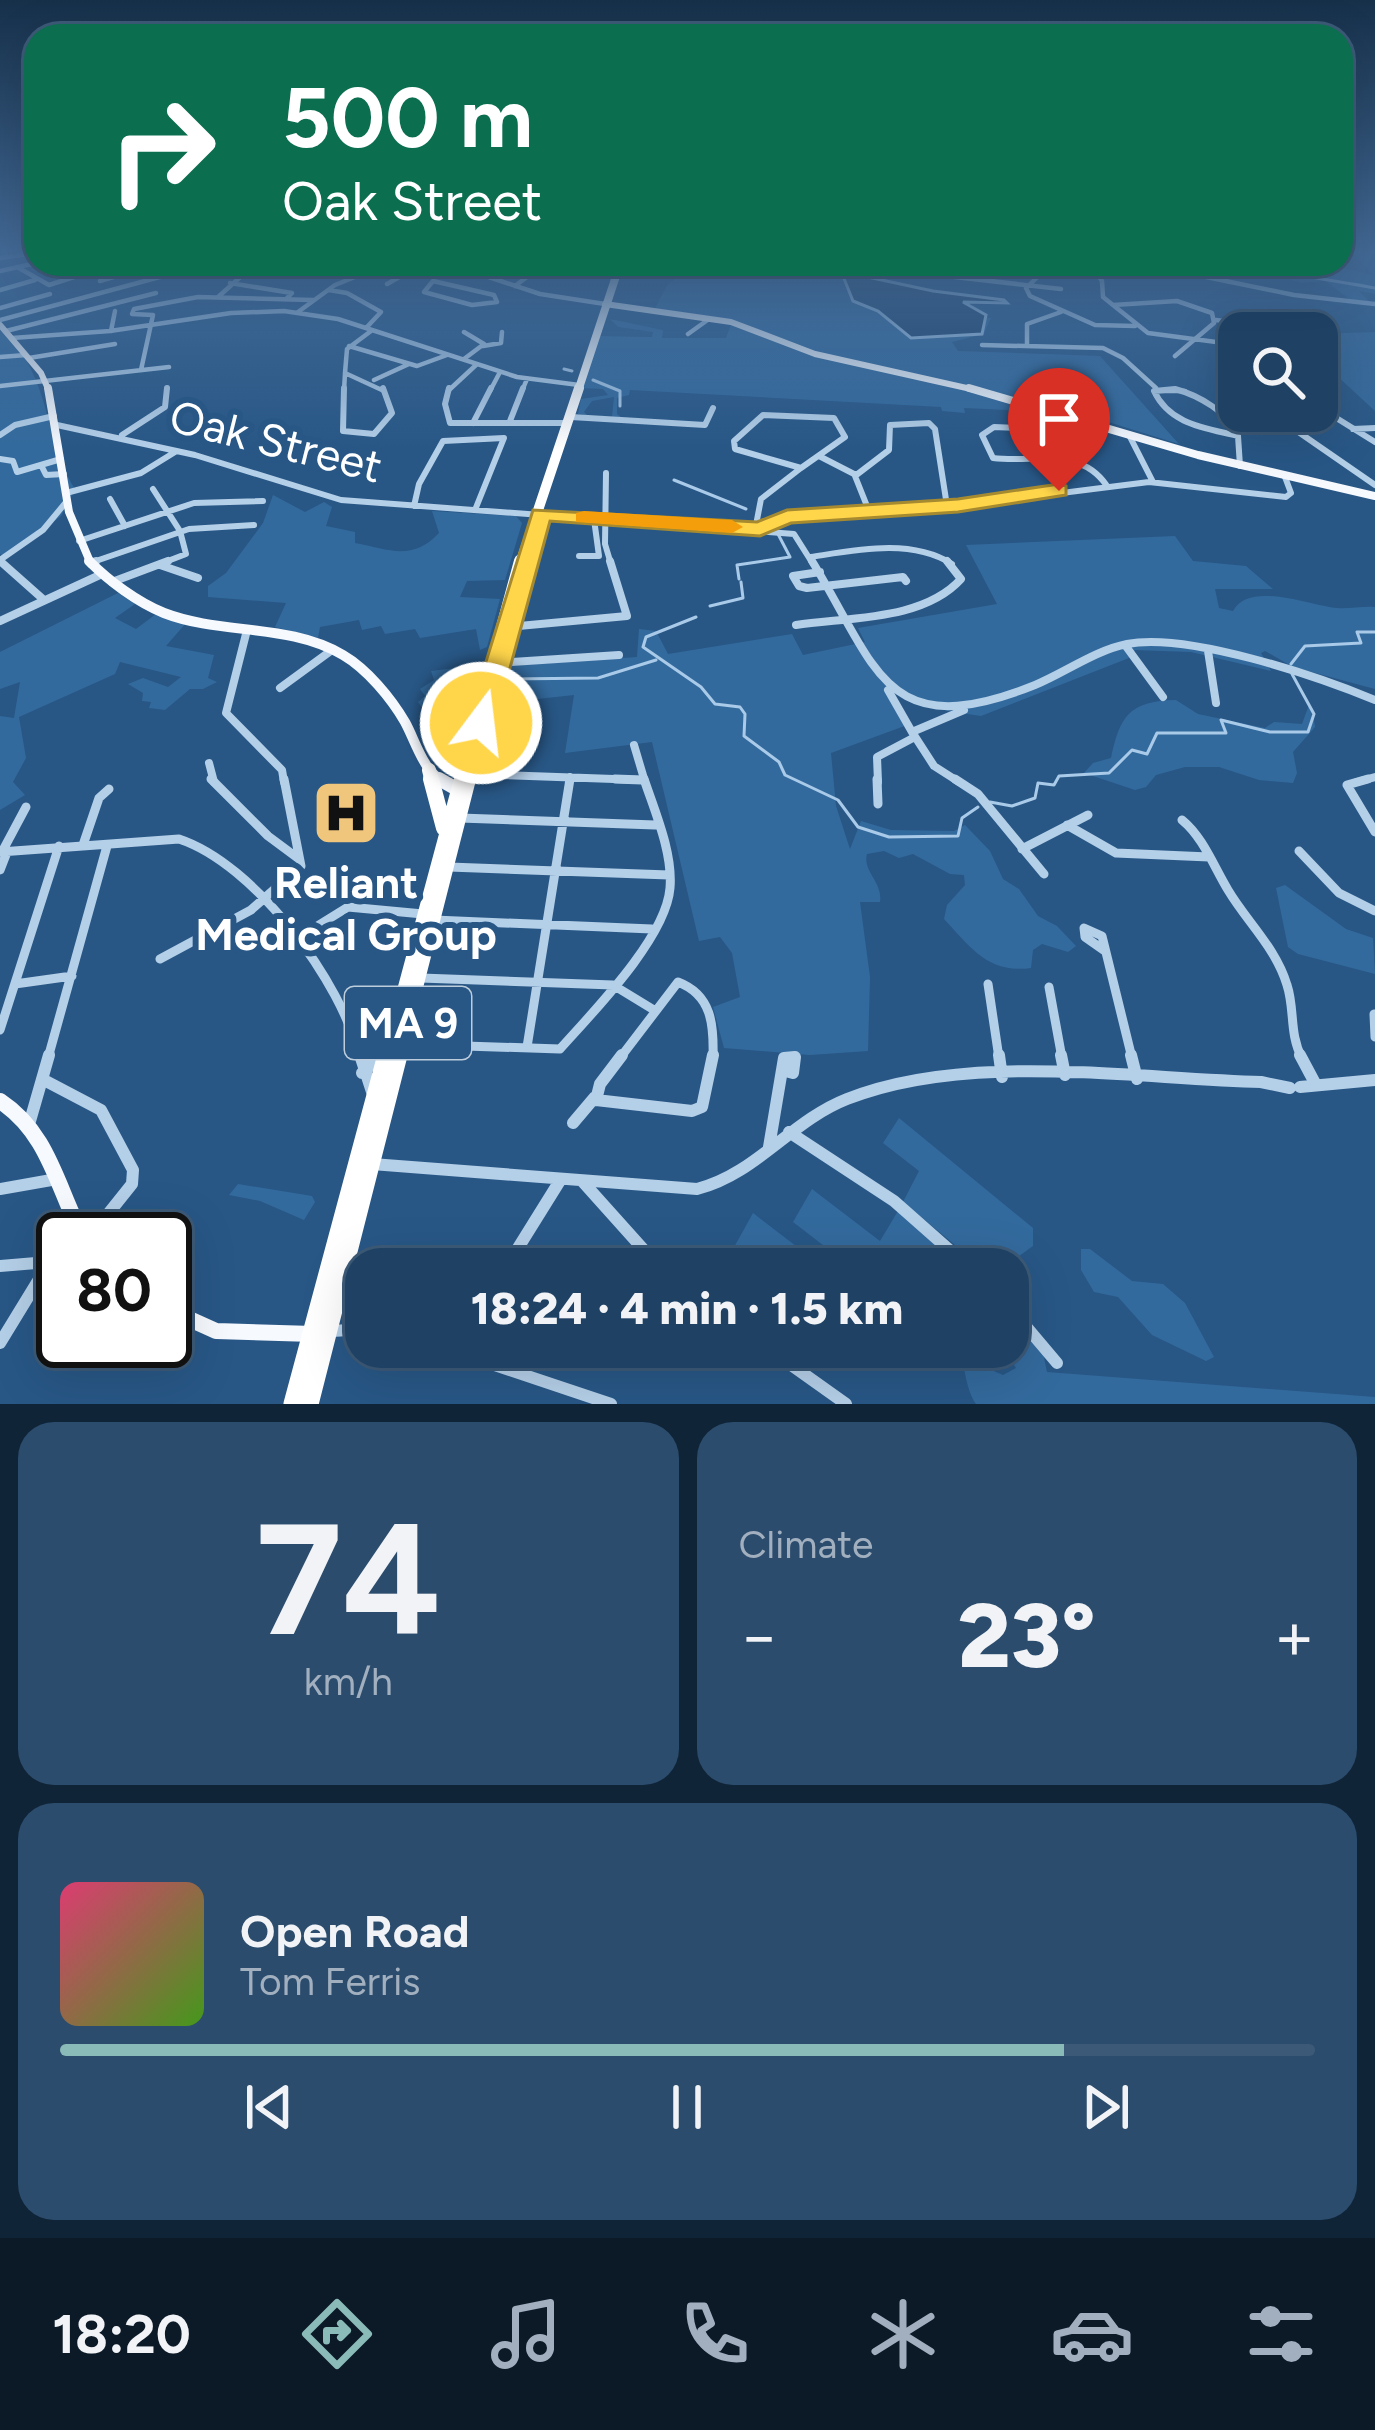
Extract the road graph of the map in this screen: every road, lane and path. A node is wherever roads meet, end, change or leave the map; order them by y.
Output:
1 (34, 319) edge
2 (45, 319) edge
3 (113, 319) edge
4 (153, 319) edge
5 (177, 319) edge
6 (334, 319) edge
7 (376, 319) edge
8 (603, 319) edge
9 (603, 319) edge
10 (706, 319) edge
11 (709, 319) junction
12 (1042, 319) edge
13 (1081, 319) edge
14 (1127, 319) edge
15 (1216, 320) edge
16 (153, 323) junction
17 (1136, 326) junction
18 (4, 328) edge
19 (368, 330) junction
20 (111, 331) junction
21 (464, 332) dead end
22 (502, 332) dead end
23 (688, 334) dead end
24 (1190, 341) junction
25 (1218, 343) edge
26 (115, 344) dead end
27 (1027, 344) junction
28 (982, 345) dead end
29 (349, 346) junction
30 (483, 346) junction
31 (448, 355) junction
32 (1175, 356) dead end
33 (0, 357) edge
34 (28, 357) junction
35 (463, 359) junction
36 (409, 364) junction
37 (478, 364) junction
38 (169, 368) dead end
39 (141, 370) junction
40 (500, 371) junction
41 (345, 373) junction
42 (527, 379) junction
43 (45, 380) junction
44 (373, 381) junction
45 (579, 385) junction
46 (0, 386) edge
47 (167, 388) dead end
48 (1157, 389) junction
49 (713, 408) dead end
50 (1060, 413) junction
51 (1338, 419) edge
52 (57, 420) junction
53 (568, 420) junction
54 (510, 421) junction
55 (472, 422) junction
56 (1375, 428) edge
57 (1353, 429) junction
58 (1059, 430) junction
59 (1127, 432) junction
60 (1298, 432) edge
61 (0, 435) edge
62 (121, 436) junction
63 (1239, 436) junction
64 (1375, 442) edge
65 (177, 451) junction
66 (818, 456) junction
67 (0, 459) edge
68 (62, 459) junction
69 (1070, 460) junction
70 (1240, 466) junction
71 (42, 467) junction
72 (801, 468) junction
73 (606, 472) dead end
74 (64, 474) junction
75 (856, 475) junction
76 (1285, 477) junction
77 (1153, 482) junction
78 (1375, 485) edge
79 (1107, 486) junction
80 (153, 489) dead end
81 (1375, 496) edge
82 (110, 499) dead end
83 (263, 501) dead end
84 (414, 506) junction
85 (947, 506) junction
86 (64, 508) junction
87 (475, 510) junction
88 (869, 511) junction
89 (166, 513) junction
90 (538, 514) junction
91 (594, 519) junction
92 (605, 520) junction
93 (254, 525) dead end
94 (124, 526) junction
95 (760, 529) junction
96 (180, 531) junction
97 (79, 542) junction
98 (579, 556) dead end
99 (811, 556) junction
100 (0, 560) edge
101 (91, 562) junction
102 (160, 565) junction
103 (820, 572) junction
104 (107, 578) junction
105 (198, 578) dead end
106 (905, 579) dead end
107 (829, 588) junction
108 (44, 600) junction
109 (845, 617) junction
110 (0, 621) edge
111 (796, 626) dead end
112 (507, 627) junction
113 (247, 628) junction
114 (1125, 644) junction
115 (333, 649) junction
116 (1208, 651) junction
117 (619, 655) dead end
118 (498, 663) junction
119 (884, 683) junction
120 (280, 688) dead end
121 (1163, 698) dead end
122 (1375, 700) edge
123 (1216, 703) dead end
124 (965, 709) junction
125 (913, 735) junction
126 (634, 745) dead end
127 (209, 764) dead end
128 (431, 768) junction
129 (467, 768) junction
130 (570, 776) junction
131 (1375, 777) edge
132 (642, 780) junction
133 (109, 789) dead end
134 (461, 792) junction
135 (440, 801) junction
136 (878, 804) dead end
137 (26, 808) dead end
138 (1088, 814) dead end
139 (460, 818) junction
140 (1182, 820) dead end
141 (563, 822) junction
142 (655, 825) junction
143 (1067, 825) junction
144 (1375, 832) edge
145 (444, 839) junction
146 (83, 844) junction
147 (107, 845) junction
148 (59, 846) junction
149 (1022, 849) junction
150 (1299, 850) dead end
151 (3, 852) edge
152 (1209, 857) junction
153 (302, 861) junction
154 (448, 867) junction
155 (0, 870) edge
156 (555, 870) junction
157 (669, 874) junction
158 (1044, 874) dead end
159 (260, 902) junction
160 (1375, 910) edge
161 (429, 917) junction
162 (546, 924) junction
163 (653, 929) junction
164 (298, 938) junction
165 (1105, 952) dead end
166 (160, 959) dead end
167 (72, 976) junction
168 (419, 978) junction
169 (537, 983) junction
170 (15, 984) junction
171 (988, 984) dead end
172 (614, 985) junction
173 (1049, 987) dead end
174 (654, 1010) junction
175 (1374, 1014) edge
176 (0, 1030) edge
177 (1375, 1037) edge
178 (396, 1045) junction
179 (526, 1047) junction
180 (358, 1052) junction
181 (374, 1062) junction
182 (782, 1070) dead end
183 (362, 1073) junction
184 (1065, 1075) junction
185 (1002, 1077) junction
186 (1137, 1078) junction
187 (41, 1079) junction
188 (1375, 1080) edge
189 (1316, 1085) junction
190 (595, 1097) junction
191 (0, 1101) edge
192 (376, 1101) junction
193 (30, 1121) junction
194 (573, 1123) dead end
195 (789, 1132) junction
196 (768, 1149) junction
197 (370, 1164) junction
198 (58, 1178) junction
199 (561, 1179) junction
200 (583, 1182) junction
201 (0, 1189) edge
202 (68, 1212) edge
203 (102, 1212) edge
204 (518, 1248) edge
205 (640, 1248) edge
206 (947, 1248) edge
207 (36, 1263) edge
208 (0, 1266) edge
209 (36, 1285) edge
210 (192, 1324) edge
211 (1029, 1329) edge
212 (345, 1331) edge
213 (320, 1333) junction
214 (0, 1343) edge
215 (1058, 1363) dead end
216 (510, 1368) edge
217 (795, 1368) edge
218 (294, 1404) edge
219 (308, 1404) edge
220 (611, 1404) edge
221 (846, 1404) edge

1 - 18 street
2 - 18 street
3 - 20 street
4 - 16 street
5 - 16 street
6 - 19 street
7 - 19 street
8 - 45 highway, MA 9
9 - 53 highway, MA 9
10 - 11 main road
11 - 23 street
11 - 50 main road
12 - 27 street
13 - 17 street
14 - 17 street
15 - 24 street
16 - 20 street
16 - 39 street
17 - 24 street
18 - 20 street
18 - 34 main road
19 - 29 street
19 - 31 street
21 - 30 street
22 - 30 street
24 - 25 street
24 - 32 street
26 - 34 street
27 - 28 street
27 - 48 street
29 - 36 street
29 - 41 street
30 - 35 street
31 - 35 street
31 - 36 street
33 - 34 street
34 - 43 main road
35 - 37 street
36 - 44 street
37 - 40 street
37 - 55 street
38 - 39 street
39 - 43 street
40 - 42 street
40 - 55 street
41 - 44 street
41 - 44 street
42 - 45 street
42 - 54 street
43 - 46 street
43 - 52 main road
45 - 53 highway, MA 9
47 - 62 street
48 - 63 street
48 - 63 street
49 - 53 street
50 - 58 street
50 - 59 main road
51 - 57 street
52 - 61 street
52 - 62 street, Oak Street
52 - 68 main road
53 - 54 street
53 - 90 highway, MA 9
54 - 55 street
56 - 57 street
57 - 64 street
58 - 69 street
58 - 69 street
59 - 70 main road
59 - 77 street
60 - 78 street
62 - 65 street, Oak Street
63 - 70 street
65 - 84 street, Oak Street
65 - 86 street
66 - 72 street
66 - 72 street
66 - 75 street
67 - 71 street
68 - 71 street
68 - 74 main road
69 - 79 street
70 - 76 main road
71 - 74 street
72 - 95 street
73 - 92 street
74 - 86 main road
75 - 85 street
75 - 88 street
76 - 77 street
76 - 81 main road
77 - 79 street
79 - 85 street
80 - 89 street
82 - 94 street
83 - 89 street
84 - 87 street, Oak Street
84 - 87 street
85 - 88 street
86 - 97 main road
86 - 100 street
87 - 90 street, Oak Street
88 - 95 street
89 - 94 street
89 - 96 street
90 - 91 street, Oak Street
90 - 112 highway, MA 9
90 - 129 highway, MA 9
91 - 92 street, Oak Street
91 - 98 street
92 - 95 street, Oak Street
92 - 112 street
93 - 96 street
94 - 97 street
95 - 99 street, Oak Street
96 - 101 street
96 - 102 street
97 - 101 main road
99 - 103 street
99 - 109 street
100 - 108 street
101 - 104 main road
102 - 104 street
102 - 105 street
103 - 107 street
103 - 107 street
104 - 108 street
104 - 113 main road
106 - 107 street
107 - 109 street
108 - 110 street
109 - 111 street
109 - 119 street
112 - 118 highway, MA 9
113 - 115 main road
113 - 153 street
114 - 116 street
114 - 121 street
114 - 124 street
115 - 120 street
115 - 128 main road
116 - 122 street
116 - 123 street
117 - 118 street
118 - 129 highway, MA 9
119 - 124 street
119 - 125 street
124 - 125 street
125 - 136 street
125 - 149 street
126 - 132 street
127 - 153 street
128 - 129 highway
128 - 134 main road
128 - 135 highway
129 - 130 street
129 - 134 highway, MA 9
130 - 132 street
130 - 141 street
131 - 144 street
132 - 142 street
133 - 146 street
134 - 135 highway
134 - 139 highway, MA 9
134 - 145 highway, MA 9
135 - 145 highway
137 - 151 street
138 - 143 street
139 - 141 street
139 - 154 highway, MA 9
140 - 152 street
141 - 142 street
141 - 156 street
142 - 157 street
143 - 149 street
143 - 152 street
145 - 161 highway, MA 9
146 - 147 street
146 - 148 street
147 - 159 street
147 - 167 street
148 - 151 street
148 - 170 street
149 - 158 street
150 - 160 street
151 - 155 street
152 - 189 street
153 - 159 street
154 - 156 street
154 - 161 highway, MA 9
156 - 157 street
156 - 162 street
157 - 163 street
159 - 164 street
159 - 166 street
161 - 162 street
161 - 164 street
161 - 168 highway, MA 9
161 - 178 highway, MA 9
162 - 163 street
162 - 169 street
163 - 172 street
164 - 180 street
165 - 186 street
167 - 170 street
167 - 187 street
168 - 169 street
168 - 178 highway, MA 9
169 - 172 street
169 - 179 street
170 - 176 street
171 - 185 street
172 - 174 street
172 - 179 street
173 - 184 street
174 - 190 street
174 - 190 street
175 - 177 street
178 - 179 street
178 - 181 street
178 - 192 highway, MA 9
178 - 197 highway, MA 9
180 - 181 street
180 - 183 street
181 - 183 street
182 - 196 street
183 - 192 street
184 - 185 street
184 - 186 street
185 - 195 street
186 - 189 street
187 - 193 street
187 - 203 street
188 - 189 street
190 - 194 street
191 - 193 main road
192 - 213 highway, MA 9
193 - 198 main road
195 - 196 street
195 - 206 street
196 - 200 street
197 - 199 street
197 - 213 highway, MA 9
198 - 201 street
198 - 202 main road
199 - 200 street
199 - 204 street
200 - 205 street
207 - 208 street
209 - 214 street
210 - 213 main road
211 - 215 street
212 - 213 street
213 - 218 highway, MA 9
213 - 219 highway, MA 9
216 - 220 street
217 - 221 street

